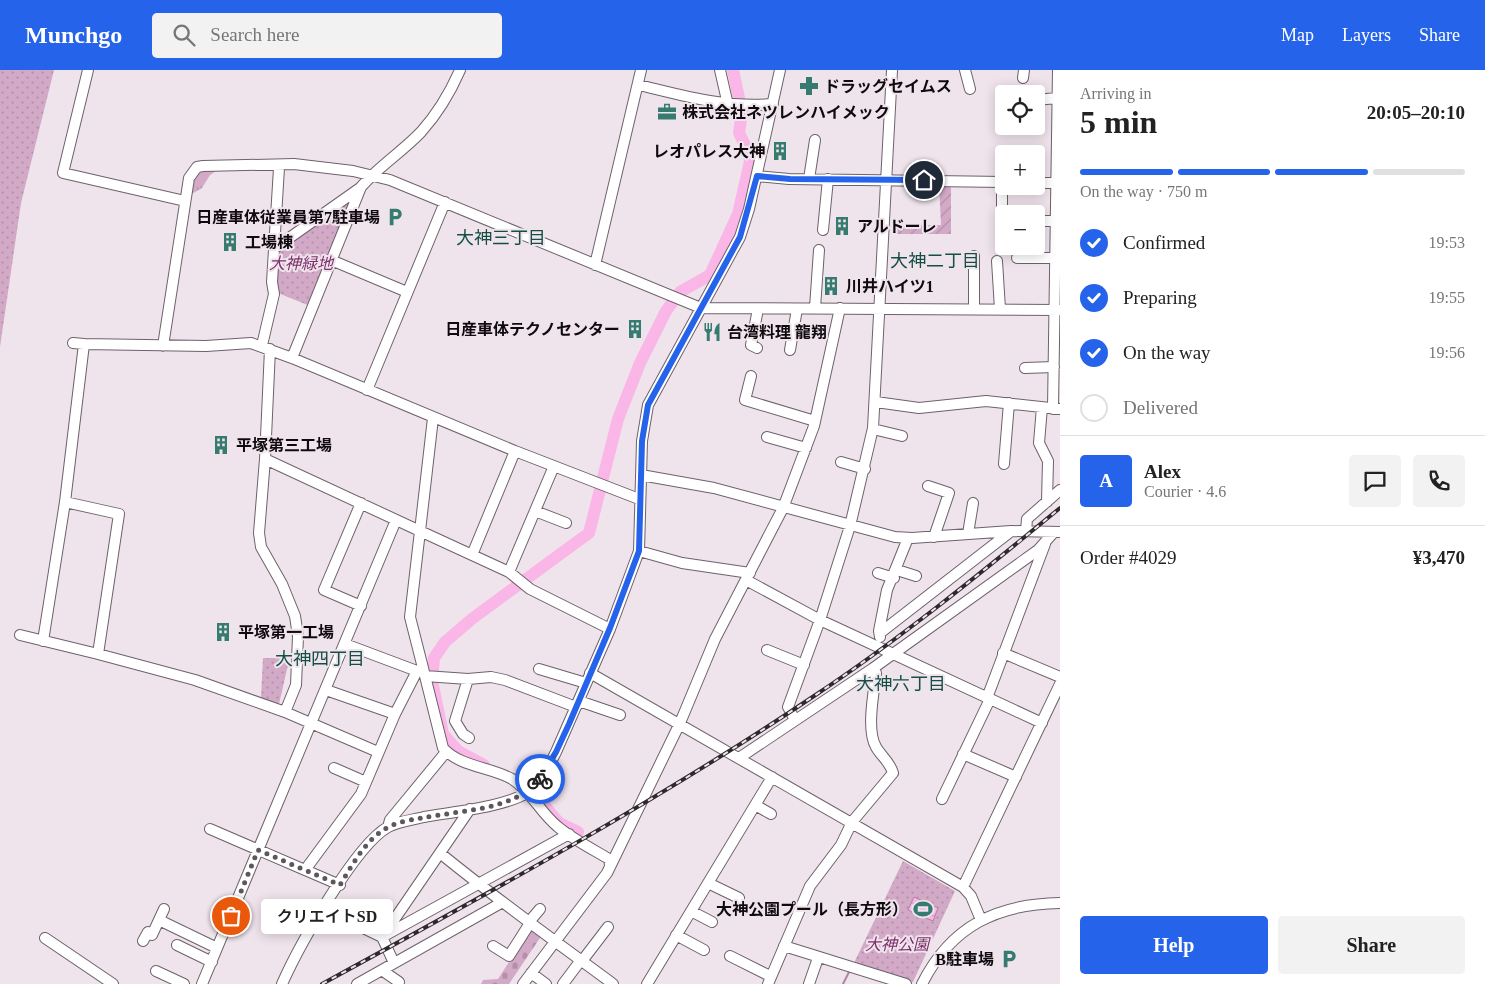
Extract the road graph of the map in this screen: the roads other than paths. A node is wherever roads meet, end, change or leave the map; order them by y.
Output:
1 (88, 70) edge
2 (460, 70) edge
3 (640, 70) edge
4 (720, 70) edge
5 (780, 70) edge
6 (892, 70) edge
7 (965, 70) edge
8 (1058, 70) edge
9 (639, 85) junction
10 (970, 89) dead end
11 (1057, 98) junction
12 (1045, 99) edge
13 (773, 104) junction
14 (728, 105) junction
15 (815, 140) dead end
16 (279, 168) dead end
17 (371, 176) junction
18 (757, 176) junction
19 (810, 179) junction
20 (828, 179) junction
21 (886, 179) junction
22 (995, 182) edge
23 (1045, 183) edge
24 (1058, 183) edge
25 (359, 188) junction
26 (185, 201) junction
27 (445, 202) junction
28 (1045, 221) edge
29 (1056, 221) junction
30 (823, 230) dead end
31 (275, 248) junction
32 (819, 250) dead end
33 (975, 256) dead end
34 (1017, 258) dead end
35 (1055, 258) junction
36 (332, 260) junction
37 (997, 260) dead end
38 (595, 265) junction
39 (408, 292) junction
40 (701, 308) junction
41 (815, 308) junction
42 (840, 308) junction
43 (879, 308) junction
44 (758, 309) junction
45 (797, 309) junction
46 (974, 309) junction
47 (1000, 309) junction
48 (1057, 310) edge
49 (73, 343) dead end
50 (84, 344) junction
51 (267, 345) junction
52 (751, 345) dead end
53 (164, 346) junction
54 (790, 350) dead end
55 (292, 358) junction
56 (1054, 367) junction
57 (1025, 368) dead end
58 (748, 380) dead end
59 (367, 390) junction
60 (876, 402) junction
61 (1009, 403) junction
62 (1042, 407) junction
63 (1056, 409) edge
64 (433, 418) junction
65 (815, 421) junction
66 (873, 429) junction
67 (902, 436) dead end
68 (767, 437) dead end
69 (806, 448) junction
70 (515, 451) junction
71 (265, 459) junction
72 (1002, 459) dead end
73 (841, 462) dead end
74 (554, 466) junction
75 (865, 469) junction
76 (641, 475) junction
77 (933, 485) dead end
78 (1060, 490) edge
79 (639, 499) junction
80 (65, 502) junction
81 (1047, 502) junction
82 (360, 503) junction
83 (972, 503) dead end
84 (783, 508) junction
85 (535, 511) junction
86 (396, 520) junction
87 (566, 523) dead end
88 (850, 526) junction
89 (420, 531) junction
90 (1011, 531) junction
91 (1026, 531) junction
92 (1057, 532) edge
93 (968, 534) junction
94 (934, 537) junction
95 (903, 538) junction
96 (1046, 542) junction
97 (639, 551) junction
98 (472, 556) junction
99 (509, 572) junction
100 (878, 573) dead end
101 (895, 574) junction
102 (748, 576) junction
103 (916, 576) dead end
104 (361, 606) junction
105 (820, 620) junction
106 (610, 628) junction
107 (880, 633) junction
108 (20, 635) dead end
109 (44, 641) junction
110 (345, 644) junction
111 (879, 648) junction
112 (767, 650) dead end
113 (1003, 653) junction
114 (98, 654) junction
115 (892, 654) junction
116 (804, 665) junction
117 (539, 668) dead end
118 (872, 668) junction
119 (422, 672) junction
120 (1060, 677) edge
121 (588, 678) junction
122 (468, 679) junction
123 (1060, 684) edge
124 (326, 690) junction
125 (988, 698) junction
126 (577, 704) junction
127 (285, 712) junction
128 (395, 714) junction
129 (620, 715) dead end
130 (795, 720) junction
131 (680, 723) junction
132 (1042, 723) junction
133 (312, 724) junction
134 (464, 737) dead end
135 (378, 752) junction
136 (446, 752) junction
137 (964, 754) junction
138 (739, 758) junction
139 (340, 769) dead end
140 (772, 777) junction
141 (1016, 777) junction
142 (366, 782) junction
143 (528, 792) junction
144 (942, 798) dead end
145 (755, 805) junction
146 (470, 809) junction
147 (771, 814) dead end
148 (852, 822) junction
149 (388, 827) junction
150 (210, 829) dead end
151 (569, 834) junction
152 (258, 850) junction
153 (440, 853) junction
154 (610, 865) junction
155 (305, 870) junction
156 (708, 883) junction
157 (340, 885) junction
158 (479, 885) junction
159 (963, 887) junction
160 (739, 898) dead end
161 (501, 903) junction
162 (1060, 903) edge
163 (164, 909) dead end
164 (324, 909) junction
165 (540, 909) dead end
166 (691, 911) junction
167 (159, 920) junction
168 (981, 920) junction
169 (712, 922) dead end
170 (530, 923) junction
171 (603, 929) dead end
172 (676, 935) junction
173 (45, 938) dead end
174 (382, 938) junction
175 (555, 940) junction
176 (143, 941) dead end
177 (178, 945) dead end
178 (493, 946) dead end
179 (784, 946) junction
180 (218, 948) junction
181 (704, 950) dead end
182 (818, 958) junction
183 (733, 959) dead end
184 (581, 960) junction
185 (212, 962) junction
186 (394, 963) junction
187 (382, 971) junction
188 (531, 973) junction
189 (160, 975) dead end
190 (769, 980) edge
191 (399, 982) dead end
192 (361, 983) edge
193 (113, 984) edge
194 (184, 984) edge
195 (202, 984) edge
196 (282, 984) edge
197 (523, 984) edge
198 (546, 984) edge
199 (563, 984) edge
200 (613, 984) edge
201 (646, 984) edge
202 (809, 984) edge
203 (906, 984) edge
204 (922, 984) edge

1 - 26 street
2 - 17 street
3 - 9 street
4 - 14 street
5 - 13 street
6 - 21 street
7 - 10 street
8 - 11 street
9 - 14 street
9 - 38 street
11 - 12 street
11 - 24 street
13 - 14 street
13 - 18 street
15 - 19 street
16 - 31 street
17 - 25 street
17 - 26 street
17 - 27 street
18 - 19 street
18 - 40 street
19 - 20 street
20 - 21 street
20 - 30 street
21 - 22 street
21 - 43 street
23 - 24 street
24 - 29 street
25 - 31 street
25 - 36 street
26 - 53 street
27 - 38 street
27 - 39 street
28 - 29 street
29 - 35 street
31 - 51 street
32 - 41 street
33 - 46 street
34 - 35 street
35 - 48 street
36 - 39 street
36 - 55 street
37 - 47 street
38 - 40 street
39 - 59 street
40 - 44 street
40 - 76 street
41 - 42 street
41 - 45 street
42 - 43 street
42 - 65 street
43 - 46 street
43 - 60 street
44 - 45 street
44 - 52 street
45 - 54 street
46 - 47 street
47 - 48 street
48 - 56 street
49 - 50 street
50 - 53 street
50 - 80 street
51 - 53 street
51 - 55 street
51 - 71 street
55 - 59 street
56 - 57 street
56 - 63 street
58 - 65 street
59 - 64 street
60 - 61 street
60 - 66 street
61 - 62 street
61 - 72 street
62 - 63 street
62 - 81 street
64 - 70 street
64 - 89 street
65 - 69 street
66 - 67 street
66 - 75 street
68 - 69 street
69 - 84 street
70 - 74 street
70 - 98 street
71 - 82 street
71 - 127 street
73 - 75 street
74 - 79 street
74 - 85 street
75 - 88 street
76 - 79 street
76 - 84 street
77 - 94 street
78 - 81 street
79 - 97 street
80 - 109 street
80 - 114 street
81 - 91 street
82 - 86 street
82 - 104 street
83 - 93 street
84 - 88 street
84 - 102 street
85 - 87 street
85 - 99 street
86 - 89 street
86 - 104 street
88 - 95 street
88 - 105 street
89 - 98 street
89 - 119 street
90 - 91 street
90 - 93 street
90 - 107 street
91 - 92 street
92 - 96 street
93 - 94 street
94 - 95 street
95 - 101 street
96 - 113 street
96 - 115 street
97 - 102 street
97 - 106 street
98 - 99 street
99 - 106 street
100 - 101 street
101 - 103 street
101 - 107 street
102 - 105 street
102 - 131 street
104 - 110 street
105 - 111 street
105 - 116 street
106 - 121 street
107 - 111 street
108 - 109 street
109 - 114 street
110 - 119 street
110 - 124 street
111 - 115 street
112 - 116 street
113 - 120 street
113 - 125 street
114 - 127 street
115 - 118 street
115 - 125 street
116 - 130 street
117 - 121 street
118 - 130 street
118 - 148 street
119 - 122 street
119 - 128 street
119 - 136 street
121 - 126 street
121 - 131 street
122 - 126 street
122 - 134 street
123 - 132 street
124 - 128 street
124 - 133 street
125 - 132 street
125 - 137 street
126 - 129 street
126 - 143 street
127 - 133 street
128 - 135 street
130 - 138 street
131 - 138 street
131 - 154 street
132 - 141 street
133 - 135 street
133 - 152 street
135 - 142 street
136 - 143 street
136 - 149 street
137 - 141 street
137 - 144 street
138 - 140 street
139 - 142 street
140 - 145 street
140 - 148 street
141 - 159 street
142 - 155 street
143 - 146 street
143 - 151 street
145 - 147 street
145 - 156 street
146 - 149 street
146 - 153 street
148 - 159 street
148 - 179 street
149 - 157 street
150 - 152 street
151 - 154 street
151 - 158 street
152 - 155 street
152 - 180 street
153 - 158 street
153 - 174 street
154 - 175 street
155 - 157 street
156 - 160 street
156 - 166 street
157 - 164 street
158 - 161 street
158 - 174 street
159 - 168 street
161 - 170 street
161 - 186 street
162 - 168 street
163 - 167 street
164 - 174 street
164 - 196 street
165 - 170 street
166 - 169 street
166 - 172 street
167 - 176 street
167 - 180 street
168 - 204 street
170 - 175 street
170 - 178 street
171 - 184 street
172 - 181 street
172 - 201 street
173 - 193 street
174 - 186 street
175 - 184 street
175 - 188 street
177 - 185 street
179 - 182 street
179 - 190 street
180 - 185 street
182 - 202 street
182 - 203 street
183 - 190 street
184 - 199 street
184 - 200 street
185 - 195 street
186 - 187 street
187 - 191 street
187 - 192 street
188 - 197 street
188 - 198 street
189 - 194 street

